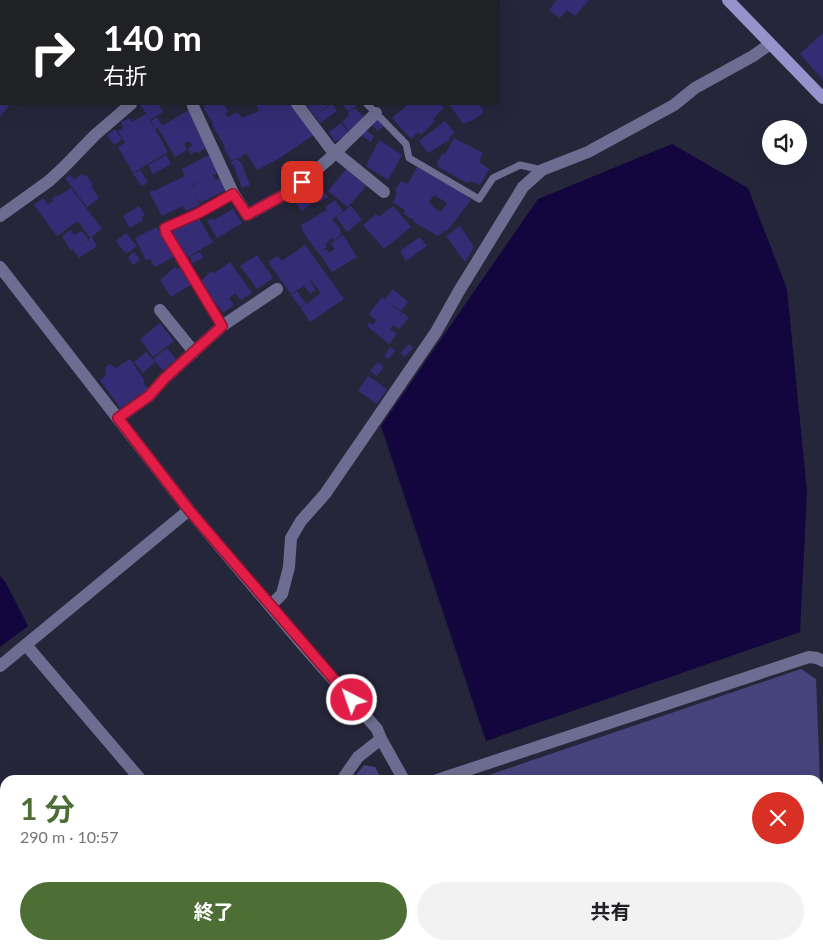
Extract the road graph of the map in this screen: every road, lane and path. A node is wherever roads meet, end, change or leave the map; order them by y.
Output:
1 (728, 0) edge
2 (770, 44) junction
3 (823, 98) edge
4 (130, 105) edge
5 (193, 105) edge
6 (298, 105) edge
7 (371, 108) edge
8 (335, 153) junction
9 (542, 170) junction
10 (384, 192) dead end
11 (233, 194) junction
12 (2, 212) edge
13 (0, 268) edge
14 (277, 289) dead end
15 (160, 310) dead end
16 (222, 326) junction
17 (194, 352) junction
18 (118, 418) junction
19 (189, 510) junction
20 (271, 605) junction
21 (26, 645) junction
22 (823, 662) edge
23 (0, 666) edge
24 (381, 739) junction
25 (137, 775) edge
26 (345, 775) edge
27 (401, 775) edge
28 (452, 775) edge

1 - 2 main road
2 - 3 main road
2 - 9 street
4 - 12 street
5 - 11 street
6 - 8 street
7 - 8 street
7 - 9 lane
8 - 10 street
8 - 11 street
9 - 20 street
11 - 16 lane
13 - 18 street
14 - 16 street
15 - 17 street
16 - 17 street
17 - 18 street
18 - 19 street
19 - 20 street
19 - 21 street
20 - 24 street
21 - 23 street
21 - 25 street
22 - 28 street
24 - 26 street
24 - 27 street

